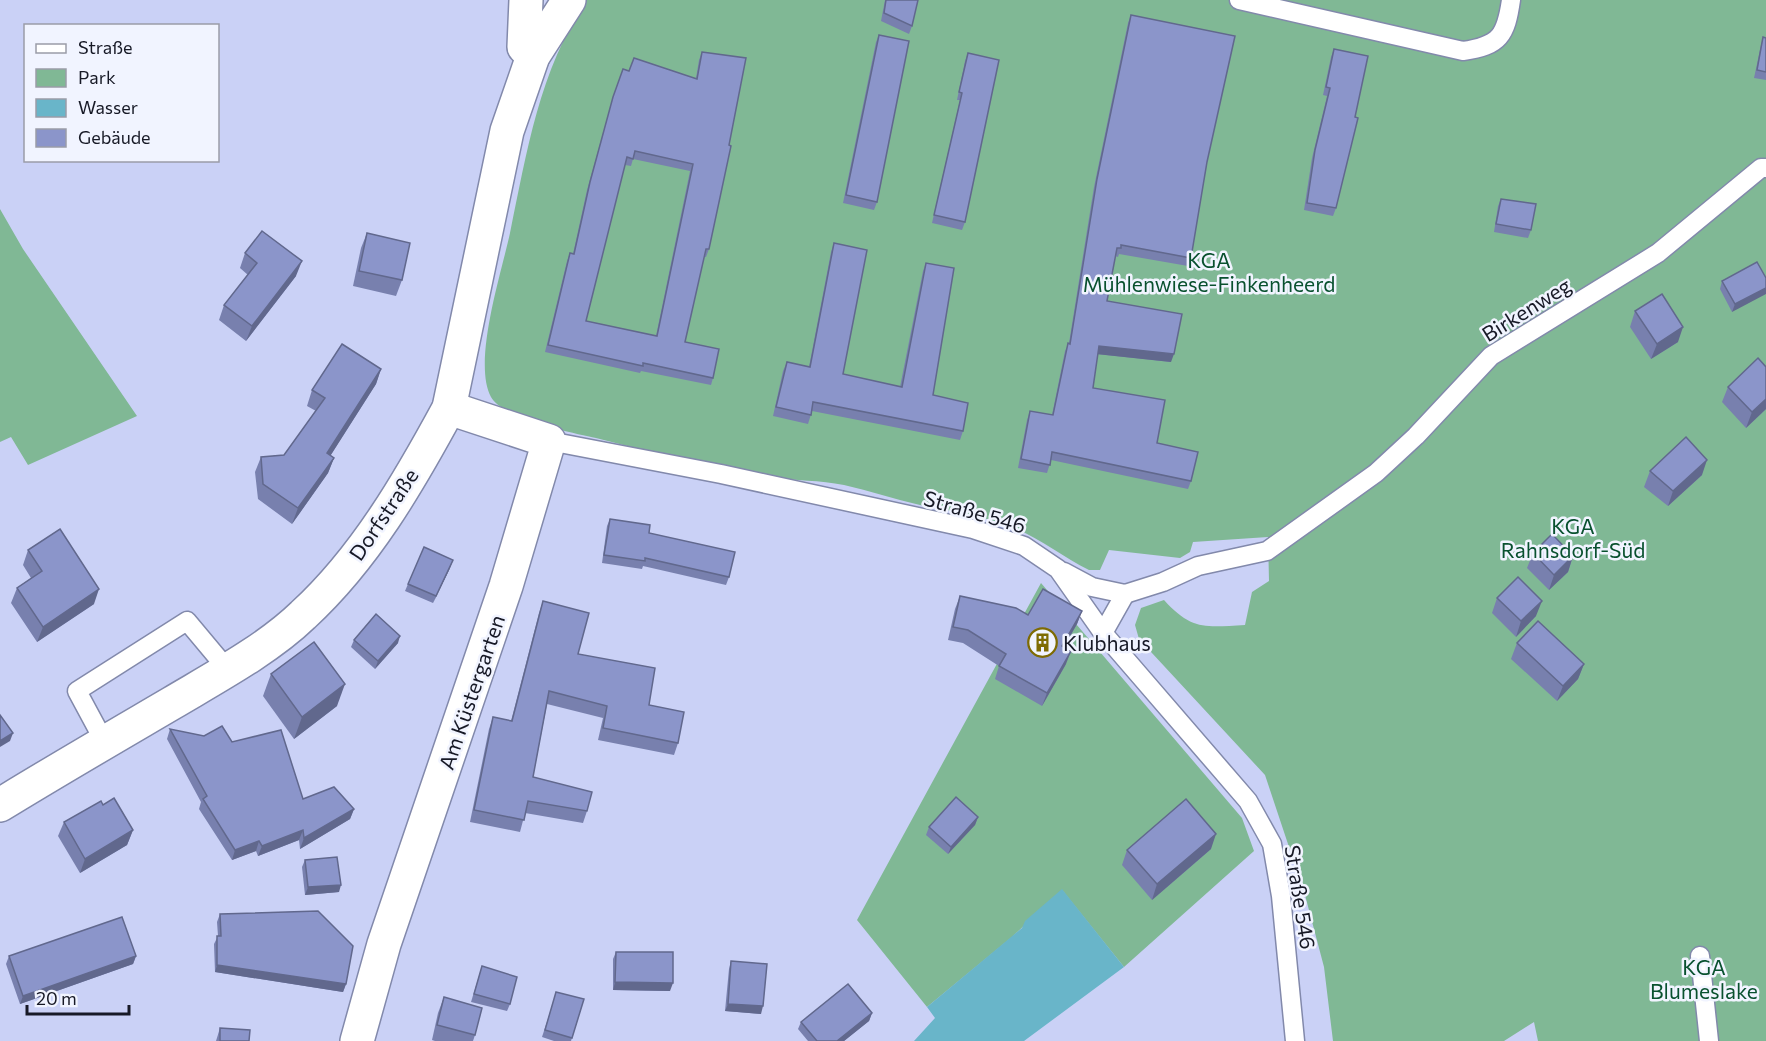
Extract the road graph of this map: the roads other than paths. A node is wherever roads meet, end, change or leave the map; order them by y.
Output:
1 (526, 0) edge
2 (569, 0) edge
3 (1239, 0) edge
4 (1511, 0) edge
5 (532, 56) junction
6 (1764, 166) edge
7 (449, 408) junction
8 (549, 441) junction
9 (1058, 569) junction
10 (1125, 594) junction
11 (1103, 633) junction
12 (228, 670) junction
13 (105, 743) junction
14 (0, 805) edge
15 (1700, 956) dead end
16 (357, 1041) edge
17 (1295, 1041) edge
18 (1709, 1041) edge

1 - 5 street
2 - 5 street, Dorfstraße
3 - 4 lane
5 - 7 street, Dorfstraße
6 - 10 lane, Birkenweg
7 - 8 street
7 - 12 street, Dorfstraße
8 - 9 lane, Straße 546
8 - 16 street, Am Küstergarten
9 - 10 lane
9 - 11 lane, Straße 546
10 - 11 lane
11 - 17 lane, Straße 546
12 - 13 street, Dorfstraße
12 - 13 lane
13 - 14 street, Dorfstraße
15 - 18 lane

